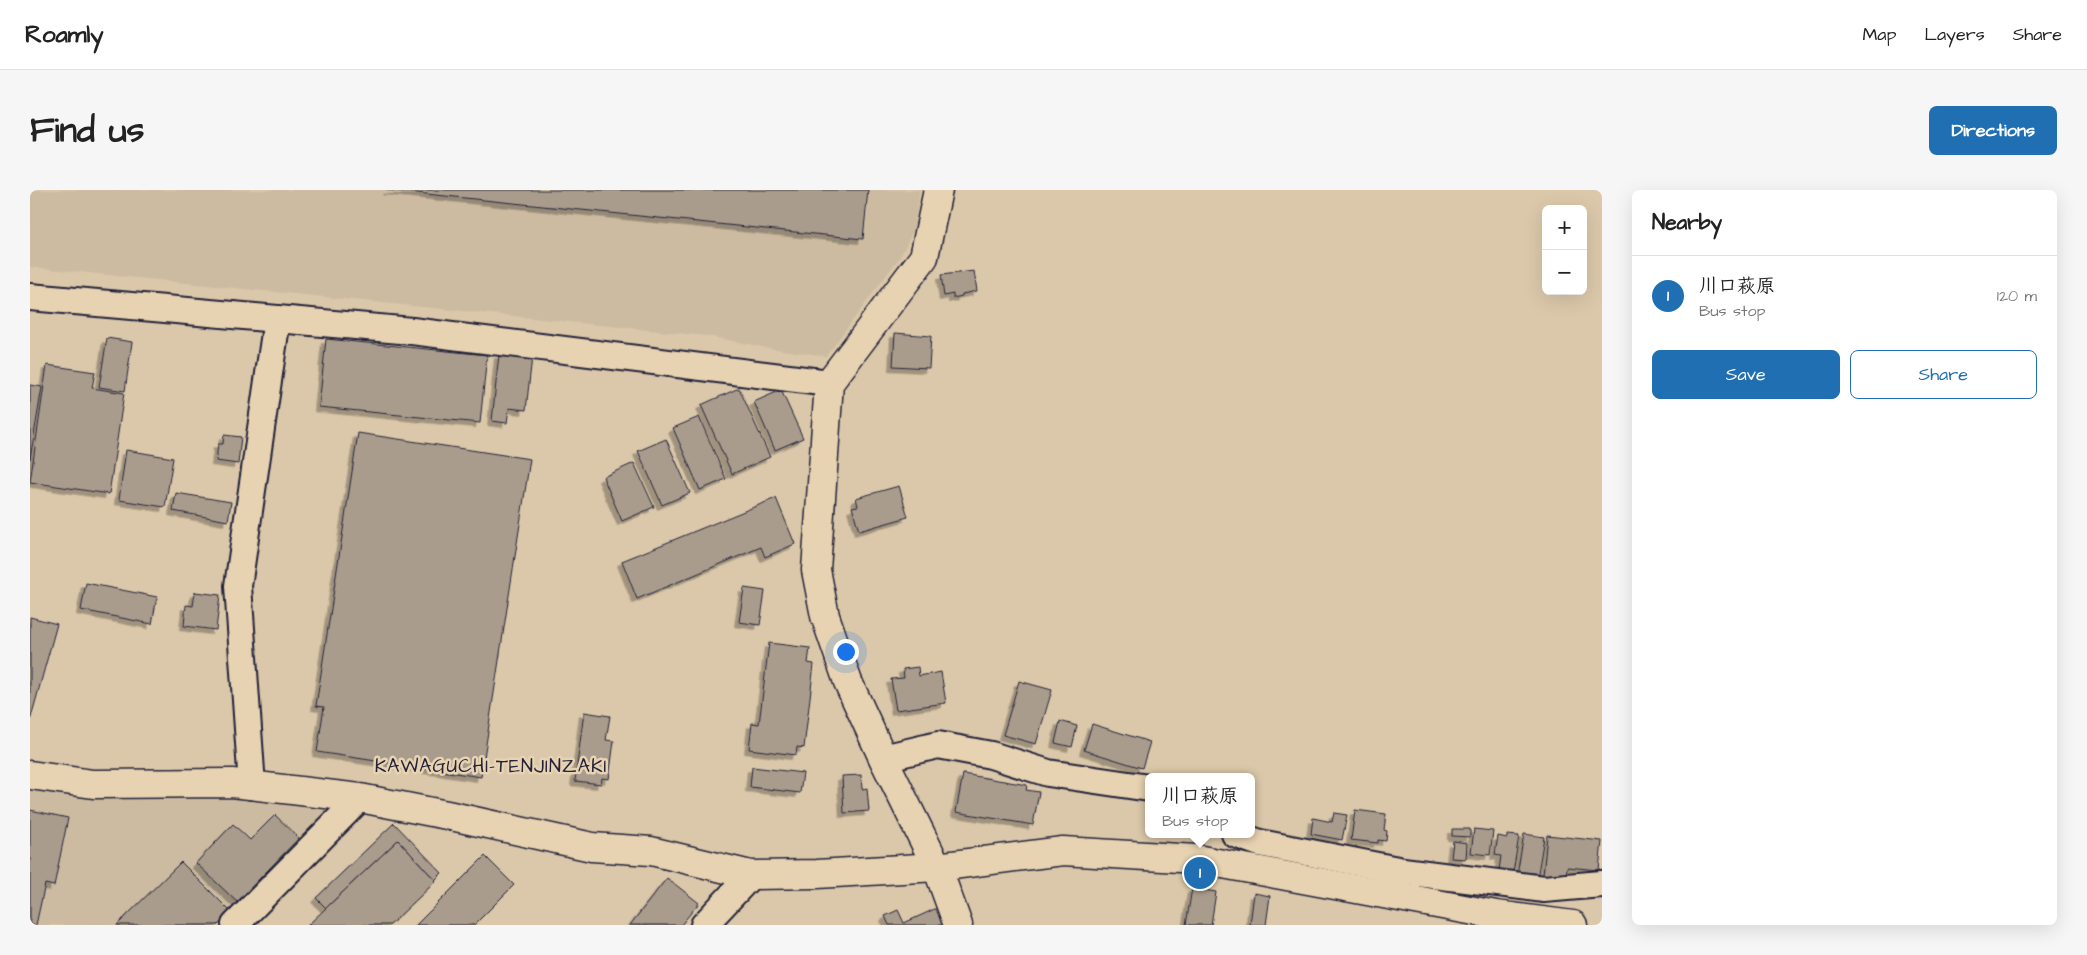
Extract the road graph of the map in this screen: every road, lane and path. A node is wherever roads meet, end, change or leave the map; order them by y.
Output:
1 (938, 190) edge
2 (30, 297) edge
3 (277, 319) junction
4 (829, 382) junction
5 (883, 758) junction
6 (30, 775) edge
7 (252, 786) junction
8 (1145, 787) edge
9 (360, 798) junction
10 (1246, 838) edge
11 (937, 867) junction
12 (751, 874) junction
13 (1602, 884) edge
14 (235, 925) edge
15 (704, 925) edge
16 (958, 925) edge
17 (1573, 925) edge

1 - 4 street
2 - 3 street
3 - 4 street
3 - 7 street
4 - 5 street
5 - 8 street
5 - 11 street
6 - 7 street
7 - 9 street
9 - 12 street
9 - 14 street
10 - 13 street
11 - 12 street
11 - 16 street
11 - 17 street
12 - 15 street

